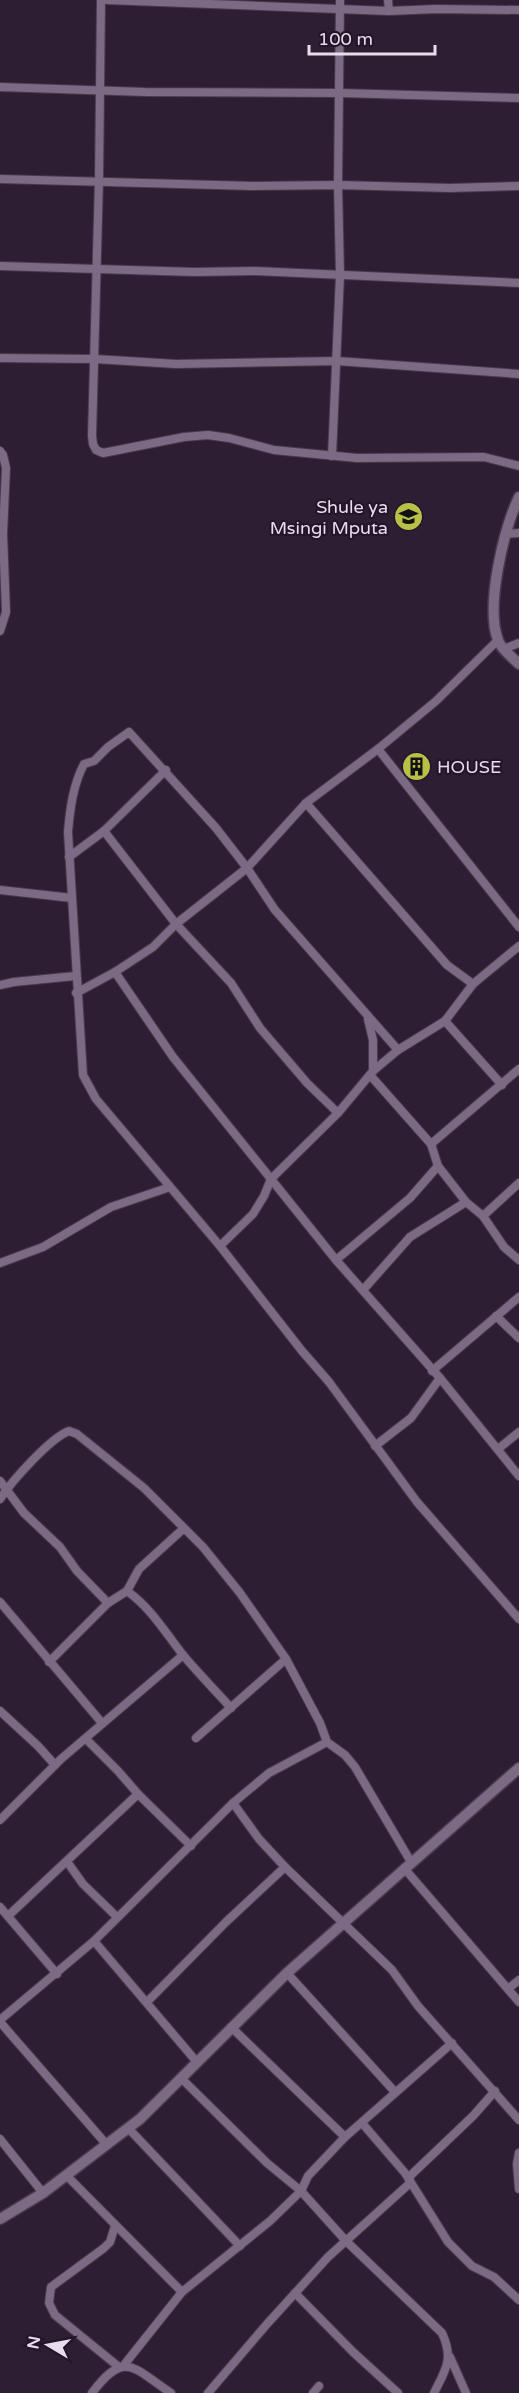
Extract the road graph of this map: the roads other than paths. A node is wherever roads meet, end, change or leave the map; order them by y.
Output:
1 (101, 0) edge
2 (107, 0) edge
3 (388, 0) edge
4 (340, 4) edge
5 (519, 10) edge
6 (389, 11) junction
7 (0, 87) edge
8 (99, 90) junction
9 (340, 93) junction
10 (519, 98) edge
11 (0, 178) edge
12 (99, 180) junction
13 (338, 185) junction
14 (519, 186) edge
15 (0, 266) edge
16 (96, 267) junction
17 (340, 275) junction
18 (519, 283) edge
19 (0, 358) edge
20 (95, 359) junction
21 (337, 361) junction
22 (519, 374) edge
23 (0, 451) edge
24 (332, 456) junction
25 (519, 466) edge
26 (519, 497) edge
27 (519, 533) edge
28 (506, 534) junction
29 (0, 631) edge
30 (519, 643) edge
31 (501, 645) junction
32 (519, 664) edge
33 (378, 749) junction
34 (166, 770) junction
35 (306, 803) junction
36 (104, 831) junction
37 (69, 858) junction
38 (247, 867) junction
39 (0, 890) edge
40 (72, 898) junction
41 (176, 924) junction
42 (519, 927) edge
43 (519, 946) edge
44 (115, 972) junction
45 (75, 976) junction
46 (473, 984) junction
47 (0, 986) edge
48 (76, 993) junction
49 (360, 1007) junction
50 (445, 1022) junction
51 (398, 1050) junction
52 (519, 1069) edge
53 (371, 1073) junction
54 (502, 1085) junction
55 (338, 1113) junction
56 (431, 1144) junction
57 (438, 1167) junction
58 (271, 1179) junction
59 (519, 1183) edge
60 (170, 1187) junction
61 (466, 1202) junction
62 (483, 1215) junction
63 (220, 1246) junction
64 (336, 1260) junction
65 (519, 1260) edge
66 (0, 1263) edge
67 (363, 1290) junction
68 (519, 1297) edge
69 (496, 1316) junction
70 (519, 1338) edge
71 (432, 1371) junction
72 (440, 1378) junction
73 (519, 1432) edge
74 (375, 1446) junction
75 (498, 1449) junction
76 (519, 1476) edge
77 (0, 1481) edge
78 (7, 1489) junction
79 (0, 1499) edge
80 (183, 1529) junction
81 (127, 1591) junction
82 (0, 1602) edge
83 (108, 1603) junction
84 (519, 1619) edge
85 (183, 1655) junction
86 (286, 1659) junction
87 (49, 1662) junction
88 (231, 1708) junction
89 (0, 1711) edge
90 (102, 1723) junction
91 (196, 1738) dead end
92 (86, 1739) junction
93 (327, 1742) junction
94 (55, 1765) junction
95 (519, 1768) edge
96 (138, 1794) junction
97 (232, 1803) junction
98 (0, 1820) edge
99 (191, 1846) junction
100 (68, 1863) junction
101 (408, 1865) junction
102 (285, 1867) junction
103 (0, 1907) edge
104 (8, 1916) junction
105 (117, 1917) junction
106 (343, 1922) junction
107 (94, 1941) junction
108 (287, 1973) junction
109 (57, 1974) junction
110 (519, 1980) edge
111 (508, 1988) junction
112 (147, 2002) junction
113 (519, 2002) edge
114 (0, 2021) edge
115 (231, 2026) junction
116 (452, 2043) junction
117 (196, 2061) junction
118 (181, 2078) junction
119 (495, 2091) junction
120 (395, 2092) junction
121 (519, 2120) edge
122 (362, 2123) junction
123 (129, 2129) junction
124 (345, 2137) junction
125 (0, 2139) edge
126 (107, 2145) junction
127 (519, 2153) edge
128 (67, 2176) junction
129 (410, 2184) junction
130 (519, 2189) edge
131 (301, 2191) junction
132 (42, 2193) junction
133 (0, 2219) edge
134 (115, 2226) junction
135 (346, 2241) junction
136 (240, 2246) junction
137 (182, 2292) junction
138 (295, 2293) junction
139 (519, 2301) edge
140 (449, 2356) junction
141 (122, 2366) junction
142 (92, 2393) edge
143 (171, 2393) edge
144 (208, 2393) edge
145 (398, 2393) edge
146 (434, 2393) edge
147 (466, 2393) edge

1 - 8 street
2 - 4 street
3 - 6 street
4 - 6 street
4 - 9 street
5 - 6 street
7 - 8 street
8 - 9 street
8 - 12 street
9 - 10 street
9 - 13 street
11 - 12 street
12 - 13 street
12 - 16 street
13 - 14 street
13 - 17 street
15 - 16 street
16 - 17 street
16 - 20 street
17 - 18 street
17 - 21 street
19 - 20 street
20 - 21 street
20 - 24 street
21 - 22 street
21 - 24 street
23 - 29 street
24 - 25 street
26 - 28 street
27 - 28 street
28 - 31 street
30 - 31 street
31 - 32 street
31 - 33 street
33 - 35 street
33 - 42 street
34 - 36 street
34 - 37 street
34 - 38 street
35 - 38 street
35 - 46 street
36 - 37 street
36 - 41 street
37 - 40 street
38 - 41 street
38 - 49 street
39 - 40 street
40 - 45 street
41 - 44 street
41 - 55 street
43 - 46 street
44 - 48 street
44 - 58 street
45 - 47 street
45 - 48 street
46 - 50 street
48 - 60 street
49 - 51 street
49 - 53 street
50 - 51 street
50 - 54 street
51 - 53 street
52 - 54 street
53 - 55 street
53 - 56 street
54 - 56 street
55 - 58 street
56 - 57 street
57 - 61 street
57 - 64 street
58 - 63 street
58 - 64 street
59 - 62 street
60 - 63 street
60 - 66 street
61 - 62 street
61 - 67 street
62 - 65 street
63 - 74 street
64 - 67 street
67 - 71 street
68 - 69 street
69 - 70 street
69 - 71 street
71 - 72 street
72 - 74 street
72 - 75 street
73 - 75 street
74 - 84 street
75 - 76 street
77 - 78 street
78 - 79 street
78 - 80 street
78 - 83 street
80 - 81 street
80 - 86 street
81 - 83 street
81 - 85 street
82 - 87 street
83 - 87 street
85 - 88 street
85 - 90 street
86 - 88 street
86 - 93 street
87 - 90 street
88 - 91 street
89 - 94 street
90 - 92 street
92 - 94 street
92 - 96 street
93 - 97 street
93 - 101 street
94 - 98 street
95 - 101 street
96 - 99 street
96 - 100 street
97 - 99 street
97 - 102 street
99 - 105 street
100 - 104 street
100 - 105 street
101 - 106 street
101 - 111 street
102 - 106 street
102 - 112 street
103 - 104 street
104 - 109 street
105 - 107 street
106 - 108 street
106 - 116 street
107 - 109 street
107 - 112 street
108 - 115 street
108 - 120 street
109 - 114 street
110 - 111 street
111 - 113 street
112 - 117 street
114 - 126 street
115 - 117 street
115 - 124 street
116 - 119 street
116 - 120 street
117 - 118 street
118 - 123 street
118 - 131 street
119 - 121 street
119 - 129 street
120 - 122 street
122 - 124 street
122 - 129 street
123 - 126 street
123 - 136 street
124 - 131 street
125 - 132 street
126 - 128 street
127 - 130 street
128 - 132 street
128 - 134 street
129 - 135 street
129 - 139 street
131 - 135 street
131 - 136 street
132 - 133 street
134 - 137 street
134 - 141 street
135 - 138 street
135 - 140 street
136 - 137 street
137 - 141 street
138 - 144 street
138 - 145 street
140 - 146 street
140 - 147 street
141 - 142 street
141 - 143 street

